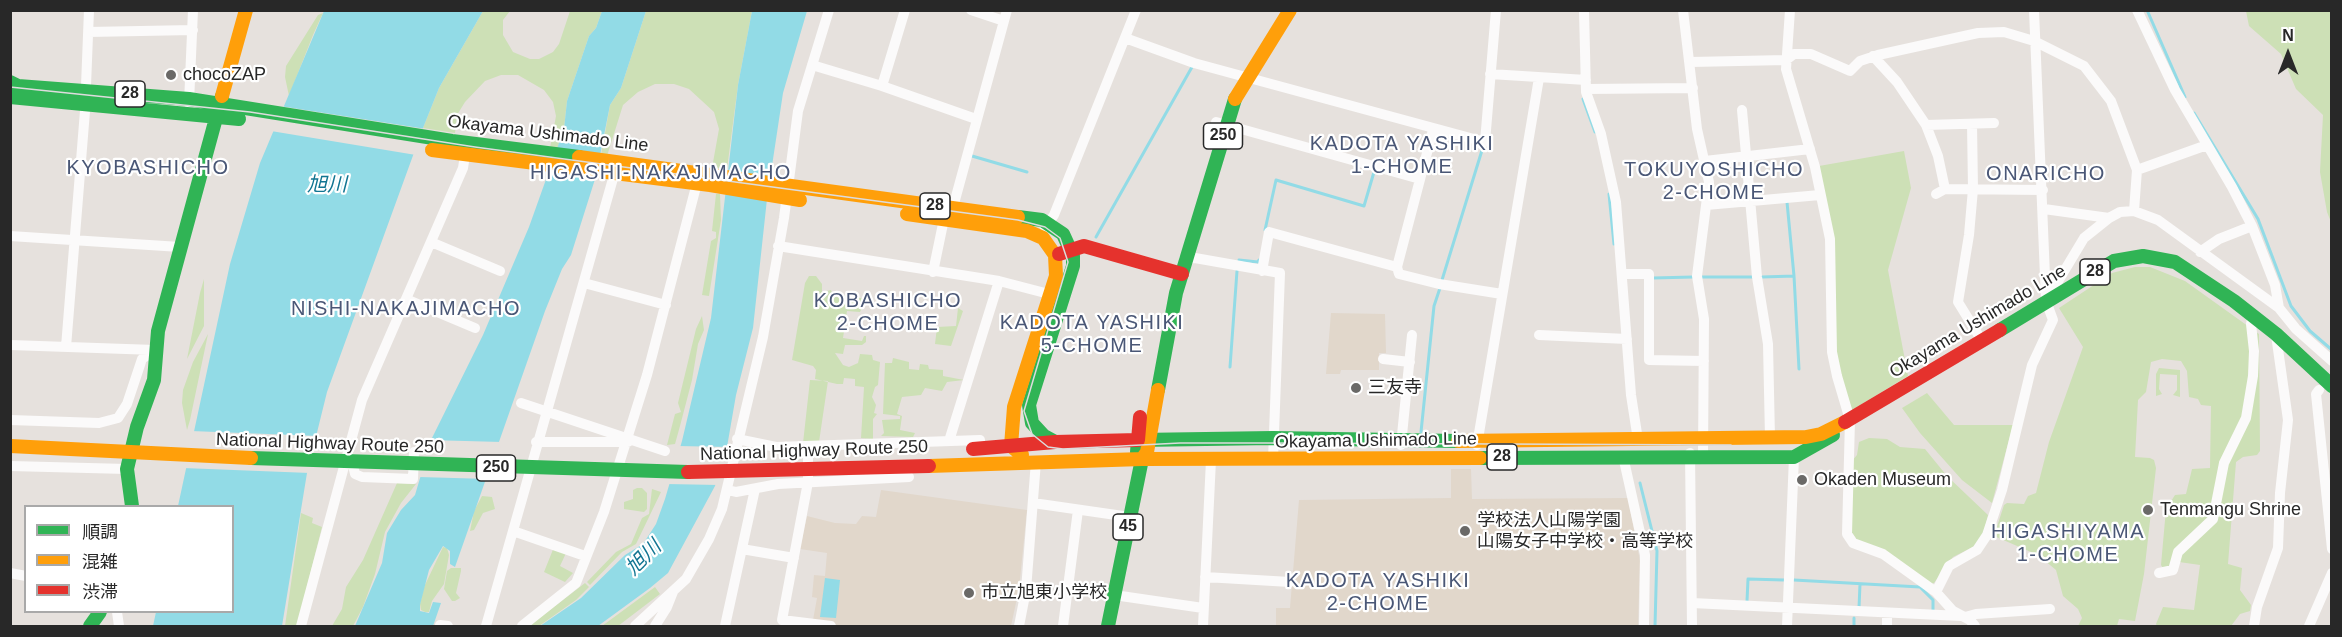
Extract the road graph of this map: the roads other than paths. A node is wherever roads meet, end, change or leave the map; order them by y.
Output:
1 (89, 10) edge
2 (193, 10) edge
3 (246, 10) edge
4 (829, 10) edge
5 (905, 10) edge
6 (971, 10) edge
7 (1136, 10) edge
8 (1278, 10) edge
9 (1290, 10) edge
10 (1496, 10) edge
11 (1584, 10) edge
12 (1683, 10) edge
13 (1790, 10) edge
14 (2034, 10) edge
15 (2137, 10) edge
16 (1006, 16) edge
17 (193, 30) junction
18 (88, 32) junction
19 (1125, 38) junction
20 (2034, 41) junction
21 (1873, 57) junction
22 (1786, 60) junction
23 (1690, 62) junction
24 (812, 65) junction
25 (1490, 74) junction
26 (1240, 75) junction
27 (1539, 78) junction
28 (1584, 82) junction
29 (882, 86) junction
30 (1693, 88) junction
31 (13, 92) edge
32 (86, 96) junction
33 (189, 106) junction
34 (217, 110) junction
35 (1742, 110) dead end
36 (976, 119) junction
37 (1994, 123) dead end
38 (1222, 124) junction
39 (1972, 124) junction
40 (1926, 125) junction
41 (1433, 130) junction
42 (2207, 145) junction
43 (451, 147) junction
44 (1810, 149) junction
45 (465, 155) junction
46 (1747, 156) junction
47 (547, 159) junction
48 (1705, 161) junction
49 (612, 167) junction
50 (2137, 170) junction
51 (705, 178) junction
52 (1420, 180) junction
53 (1973, 189) junction
54 (2043, 190) junction
55 (782, 191) junction
56 (1820, 195) junction
57 (1751, 201) junction
58 (1706, 205) junction
59 (2044, 209) junction
60 (2134, 212) junction
61 (949, 216) junction
62 (2109, 218) junction
63 (1049, 223) junction
64 (2252, 226) junction
65 (1038, 235) junction
66 (10, 236) edge
67 (75, 240) junction
68 (431, 242) junction
69 (778, 246) junction
70 (180, 247) junction
71 (1072, 248) junction
72 (2200, 252) junction
73 (1055, 255) junction
74 (1175, 267) junction
75 (1397, 267) junction
76 (500, 271) dead end
77 (1262, 271) junction
78 (933, 272) junction
79 (1622, 274) junction
80 (999, 281) junction
81 (584, 282) junction
82 (1049, 294) junction
83 (1502, 294) junction
84 (406, 299) junction
85 (2046, 302) junction
86 (666, 305) junction
87 (2279, 308) junction
88 (2253, 316) junction
89 (475, 328) dead end
90 (2276, 334) junction
91 (1413, 335) dead end
92 (1539, 335) dead end
93 (1624, 338) junction
94 (1982, 341) junction
95 (10, 345) edge
96 (66, 347) junction
97 (155, 350) junction
98 (1383, 359) dead end
99 (1704, 360) junction
100 (2331, 361) edge
101 (1410, 362) junction
102 (2325, 388) edge
103 (521, 403) dead end
104 (547, 412) junction
105 (10, 420) edge
106 (1850, 420) junction
107 (1032, 423) junction
108 (10, 431) edge
109 (1273, 438) junction
110 (1770, 438) junction
111 (737, 439) junction
112 (1143, 439) junction
113 (1401, 440) junction
114 (1638, 440) junction
115 (1696, 440) junction
116 (351, 441) junction
117 (626, 441) junction
118 (949, 441) junction
119 (1477, 441) junction
120 (1011, 442) junction
121 (1055, 442) junction
122 (1033, 444) junction
123 (10, 446) edge
124 (121, 447) junction
125 (808, 447) junction
126 (665, 450) dead end
127 (1623, 456) junction
128 (1696, 457) junction
129 (1794, 457) junction
130 (414, 458) junction
131 (1401, 458) junction
132 (1478, 458) junction
133 (1142, 459) junction
134 (1211, 460) junction
135 (1273, 460) junction
136 (1011, 461) junction
137 (1036, 461) junction
138 (536, 462) junction
139 (833, 463) junction
140 (10, 466) edge
141 (127, 469) junction
142 (808, 482) junction
143 (755, 489) junction
144 (728, 490) junction
145 (1033, 504) junction
146 (132, 505) edge
147 (1078, 510) junction
148 (1130, 517) junction
149 (513, 531) junction
150 (742, 549) junction
151 (2331, 549) edge
152 (585, 556) junction
153 (794, 558) junction
154 (2159, 573) dead end
155 (2331, 573) edge
156 (1205, 577) junction
157 (1290, 582) dead end
158 (673, 591) junction
159 (1936, 592) junction
160 (1114, 594) junction
161 (2326, 600) edge
162 (1692, 603) junction
163 (1203, 608) junction
164 (2050, 609) dead end
165 (1788, 610) junction
166 (99, 613) edge
167 (1887, 614) junction
168 (1963, 616) junction
169 (1938, 621) edge
170 (659, 624) edge
171 (90, 627) edge
172 (301, 627) edge
173 (486, 627) edge
174 (522, 627) edge
175 (635, 627) edge
176 (725, 627) edge
177 (831, 627) edge
178 (1018, 627) edge
179 (1063, 627) edge
180 (1108, 627) edge
181 (1203, 627) edge
182 (1644, 627) edge
183 (1692, 627) edge
184 (1787, 627) edge
185 (1887, 627) edge
186 (1975, 627) edge
187 (2254, 627) edge
188 (2309, 627) edge

1 - 18 street
2 - 17 street
3 - 34 main road
4 - 24 street
5 - 29 street
6 - 16 street
7 - 19 street
8 - 26 main road, 250
9 - 26 main road, 250
10 - 25 street
11 - 28 street
12 - 23 street
13 - 22 street
14 - 20 street
15 - 42 street
16 - 36 street
17 - 18 street
17 - 33 street
18 - 32 street
19 - 26 street
19 - 63 street
20 - 21 street
20 - 50 street
20 - 54 street
21 - 22 street
21 - 40 street
22 - 23 street
22 - 44 street
23 - 30 street
24 - 29 street
24 - 55 street
25 - 27 street
25 - 41 street
26 - 38 main road, 250
26 - 41 street
27 - 28 street
27 - 83 street
28 - 30 street
28 - 79 street
29 - 36 street
30 - 48 street
31 - 32 main road, Okayama Ushimado Line / 28
32 - 33 main road, Okayama Ushimado Line / 28
32 - 67 street
33 - 34 main road, Okayama Ushimado Line / 28
34 - 43 main road, Okayama Ushimado Line / 28
34 - 70 main road
35 - 46 street
36 - 61 street
37 - 39 street
38 - 52 street
38 - 74 main road, 250
39 - 40 street
39 - 53 street
40 - 53 street
41 - 52 street
42 - 50 street
42 - 64 street
43 - 45 main road, Okayama Ushimado Line / 28
43 - 47 main road, Okayama Ushimado Line / 28
44 - 46 street
44 - 56 street
45 - 47 main road, Okayama Ushimado Line / 28
45 - 68 street
46 - 48 street
46 - 57 street
47 - 49 main road, Okayama Ushimado Line / 28
48 - 58 street
49 - 51 main road, Okayama Ushimado Line / 28
49 - 81 street
50 - 60 street
51 - 55 main road, Okayama Ushimado Line / 28
51 - 86 street
52 - 75 street
53 - 54 street
53 - 94 street
54 - 59 street
55 - 61 main road, Okayama Ushimado Line / 28
55 - 69 street
56 - 57 street
56 - 106 street
57 - 58 street
57 - 110 street
58 - 99 street
59 - 62 street
59 - 85 street
60 - 62 street
60 - 72 street
61 - 63 main road, Okayama Ushimado Line / 28
61 - 65 main road, Okayama Ushimado Line / 28
61 - 78 street
62 - 85 street
63 - 65 street
63 - 71 main road
64 - 72 street
64 - 87 street
65 - 73 main road
66 - 67 street
67 - 70 street
67 - 96 street
68 - 76 street
68 - 84 street
69 - 78 street
69 - 111 street
70 - 97 main road
71 - 73 main road
71 - 74 main road
71 - 107 main road
72 - 87 street
73 - 82 main road
74 - 77 street
74 - 112 main road, 250
75 - 77 street
75 - 83 street
77 - 109 street
78 - 80 street
79 - 93 street
79 - 99 street
80 - 82 street
80 - 118 street
81 - 86 street
81 - 104 street
82 - 120 main road
83 - 119 street
84 - 89 street
84 - 116 street
85 - 88 main road, Okayama Ushimado Line / 28
85 - 94 main road, Okayama Ushimado Line / 28
85 - 159 street
86 - 117 street
87 - 100 street
88 - 90 main road, Okayama Ushimado Line / 28
88 - 154 street
90 - 102 main road, Okayama Ushimado Line / 28
90 - 187 street
91 - 101 street
92 - 93 street
93 - 114 street
94 - 106 main road, Okayama Ushimado Line / 28
95 - 96 street
96 - 97 street
97 - 105 street
97 - 141 main road
98 - 101 street
99 - 115 street
101 - 113 street
102 - 151 street
103 - 104 street
104 - 117 street
104 - 149 street
106 - 110 main road, Okayama Ushimado Line / 28
106 - 129 main road, Okayama Ushimado Line / 28
106 - 159 street
107 - 121 main road
107 - 122 main road
108 - 124 main road, National Highway Route 250 / 250
109 - 112 main road, Okayama Ushimado Line / 28
109 - 113 main road, Okayama Ushimado Line / 28
109 - 135 street
110 - 115 main road, Okayama Ushimado Line / 28
111 - 125 street
111 - 144 street
112 - 121 main road, National Highway Route 250 / 250
112 - 133 main road, 250
113 - 119 main road, Okayama Ushimado Line / 28
113 - 131 street
114 - 115 main road, Okayama Ushimado Line / 28
114 - 119 main road, Okayama Ushimado Line / 28
115 - 128 street
116 - 130 street
116 - 172 street
117 - 126 street
117 - 138 street
117 - 152 street
118 - 120 street
118 - 125 street
119 - 132 street
120 - 122 main road, National Highway Route 250 / 250
120 - 137 main road
120 - 139 main road, National Highway Route 250 / 250
121 - 122 main road, National Highway Route 250 / 250
122 - 137 main road
123 - 124 main road, National Highway Route 250 / 250
124 - 130 main road, National Highway Route 250 / 250
125 - 142 street
127 - 128 main road, Okayama Ushimado Line / 28
127 - 132 main road, Okayama Ushimado Line / 28
127 - 182 street
128 - 129 main road, Okayama Ushimado Line / 28
128 - 162 street
129 - 165 street
130 - 138 main road, National Highway Route 250 / 250
131 - 132 main road, Okayama Ushimado Line / 28
131 - 135 main road, Okayama Ushimado Line / 28
133 - 134 main road, Okayama Ushimado Line / 28
133 - 137 main road, National Highway Route 250 / 250
133 - 148 main road, 45
134 - 135 main road, Okayama Ushimado Line / 28
134 - 156 street
136 - 137 main road, National Highway Route 250 / 250
136 - 139 main road, National Highway Route 250 / 250
136 - 142 street
137 - 145 street
138 - 139 main road, National Highway Route 250 / 250
140 - 141 street
141 - 146 main road
142 - 143 street
142 - 153 street
143 - 144 street
143 - 150 street
144 - 158 street
145 - 147 street
145 - 178 street
147 - 148 street
147 - 179 street
148 - 160 main road, 45
149 - 152 street
149 - 173 street
150 - 153 street
150 - 176 street
152 - 174 street
153 - 177 street
155 - 161 street
156 - 157 street
156 - 163 street
158 - 170 street
158 - 175 street
159 - 168 street
160 - 163 street
160 - 180 main road, 45
161 - 188 street
162 - 165 street
162 - 183 street
163 - 181 street
164 - 168 street
165 - 167 street
165 - 184 street
166 - 171 main road
167 - 169 street
167 - 185 street
168 - 169 street
168 - 186 street

